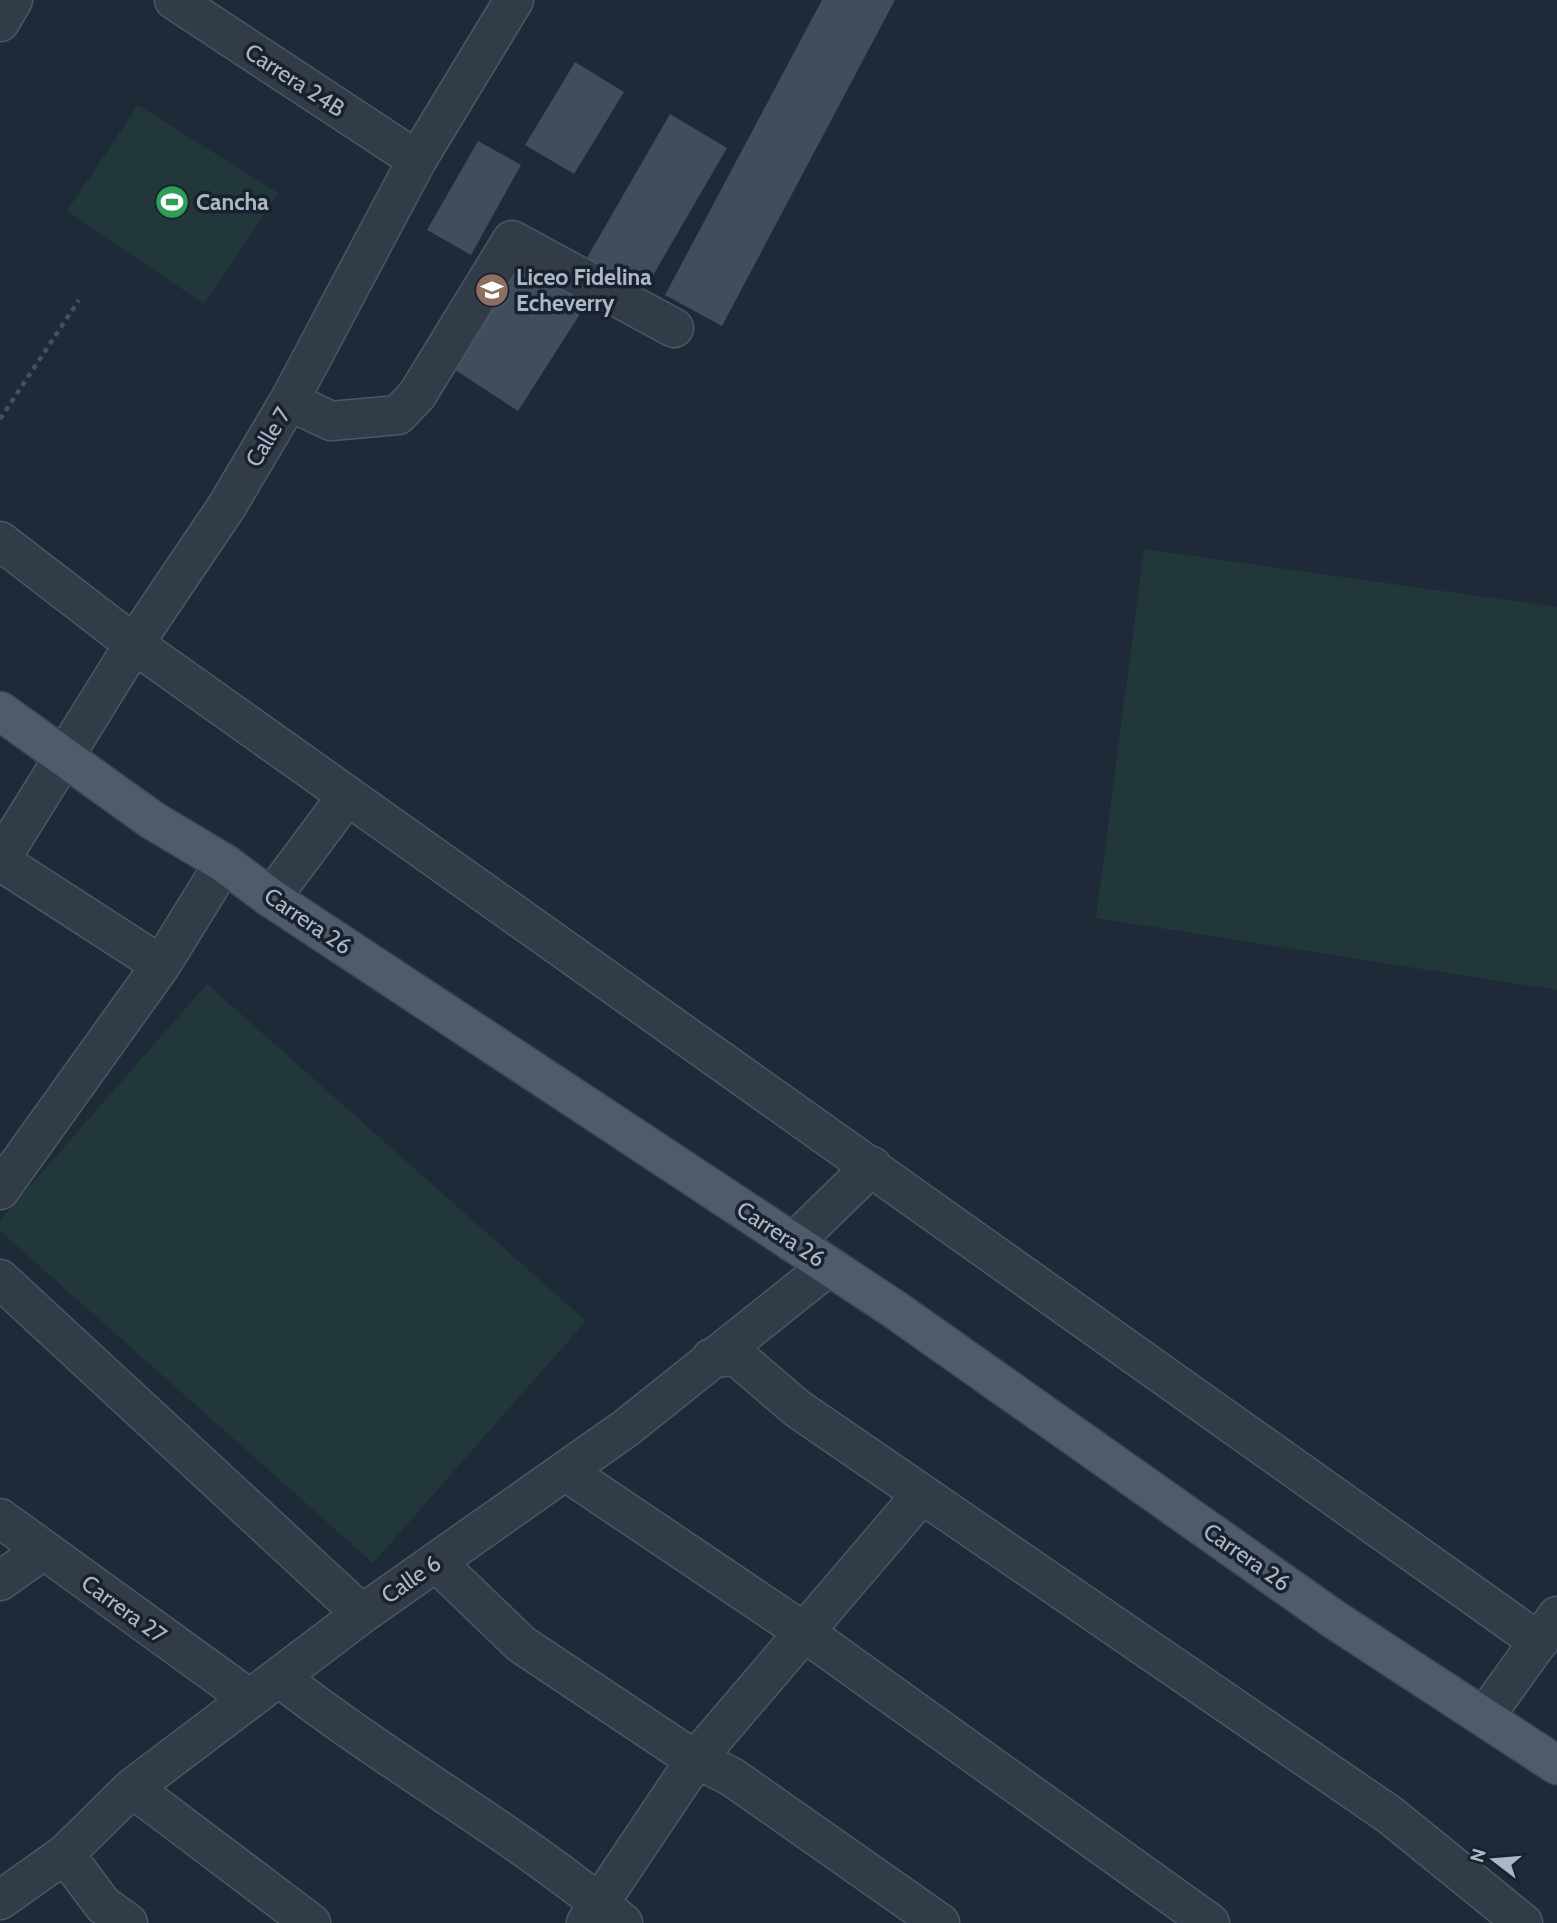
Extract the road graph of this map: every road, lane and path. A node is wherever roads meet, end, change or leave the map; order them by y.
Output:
1 (13, 0) edge
2 (174, 0) edge
3 (514, 0) edge
4 (0, 22) edge
5 (416, 160) junction
6 (79, 299) dead end
7 (674, 328) dead end
8 (289, 401) junction
9 (0, 419) edge
10 (0, 541) edge
11 (134, 644) junction
12 (0, 711) edge
13 (63, 756) junction
14 (347, 796) junction
15 (0, 861) edge
16 (224, 863) junction
17 (271, 898) junction
18 (160, 965) junction
19 (872, 1166) junction
20 (0, 1190) edge
21 (793, 1244) junction
22 (830, 1266) junction
23 (0, 1279) edge
24 (711, 1357) junction
25 (565, 1471) junction
26 (922, 1494) junction
27 (0, 1518) edge
28 (43, 1551) junction
29 (436, 1562) junction
30 (0, 1581) edge
31 (362, 1614) junction
32 (1548, 1629) edge
33 (804, 1632) junction
34 (264, 1688) junction
35 (1485, 1716) junction
36 (696, 1759) junction
37 (1557, 1765) edge
38 (132, 1788) junction
39 (65, 1854) junction
40 (0, 1900) edge
41 (603, 1916) edge
42 (128, 1923) edge
43 (311, 1923) edge
44 (940, 1923) edge
45 (1210, 1923) edge
46 (1523, 1923) edge

1 - 4 street
2 - 5 street, Carrera 24B
3 - 5 street, Calle 7
5 - 8 street, Calle 7
6 - 9 path
7 - 8 street
8 - 11 street, Calle 7
10 - 11 street
11 - 13 street, Calle 7
11 - 14 street
12 - 13 main road, Carrera 26
13 - 15 street, Calle 7
13 - 16 main road, Carrera 26
14 - 17 street
14 - 19 street
15 - 18 street
16 - 17 main road, Carrera 26
16 - 18 street
17 - 21 main road, Carrera 26
18 - 20 street
19 - 21 street
19 - 32 street
21 - 22 main road, Carrera 26
22 - 24 street, Calle 6
22 - 35 main road, Carrera 26
23 - 31 street
24 - 25 street, Calle 6
24 - 26 street
25 - 29 street, Calle 6
25 - 33 street
26 - 33 street
26 - 46 street
27 - 28 street, Carrera 27
28 - 30 street
28 - 34 street, Carrera 27
29 - 31 street, Calle 6
29 - 36 street
31 - 34 street, Calle 6
32 - 35 street
33 - 36 street
33 - 45 street
34 - 38 street, Calle 6
34 - 41 street, Carrera 27
35 - 37 main road, Carrera 26
36 - 41 street
36 - 44 street
38 - 39 street, Calle 6
38 - 43 street
39 - 40 street, Calle 6
39 - 42 street

